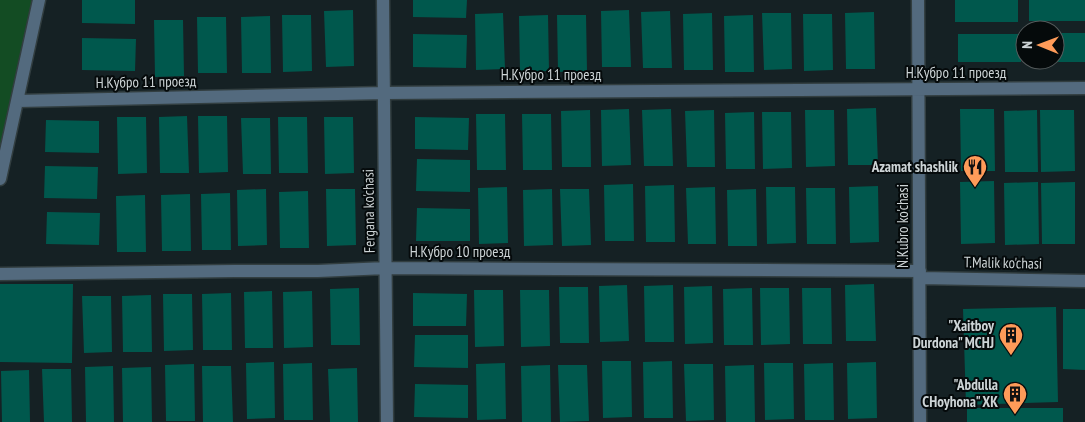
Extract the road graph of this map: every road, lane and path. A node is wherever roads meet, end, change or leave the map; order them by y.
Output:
1 (39, 0) edge
2 (384, 0) edge
3 (918, 0) edge
4 (1085, 88) edge
5 (919, 89) junction
6 (385, 93) junction
7 (18, 102) junction
8 (0, 179) edge
9 (386, 268) junction
10 (0, 274) edge
11 (920, 274) junction
12 (1085, 280) edge
13 (387, 422) edge
14 (920, 422) edge

1 - 7 street
2 - 6 street, Fergana ko'chasi
3 - 5 street, N.Kubro ko'chasi
4 - 5 street, Н.Кубро 11 проезд
5 - 6 street, Н.Кубро 11 проезд
5 - 11 street, N.Kubro ko'chasi
6 - 7 street, Н.Кубро 11 проезд
6 - 9 street, Fergana ko'chasi
7 - 8 street
9 - 10 street, Н.Кубро 10 проезд
9 - 11 street, Н.Кубро 10 проезд
9 - 13 street, Fergana ko'chasi
11 - 12 street, T.Malik ko'chasi
11 - 14 street, N.Kubro ko'chasi

